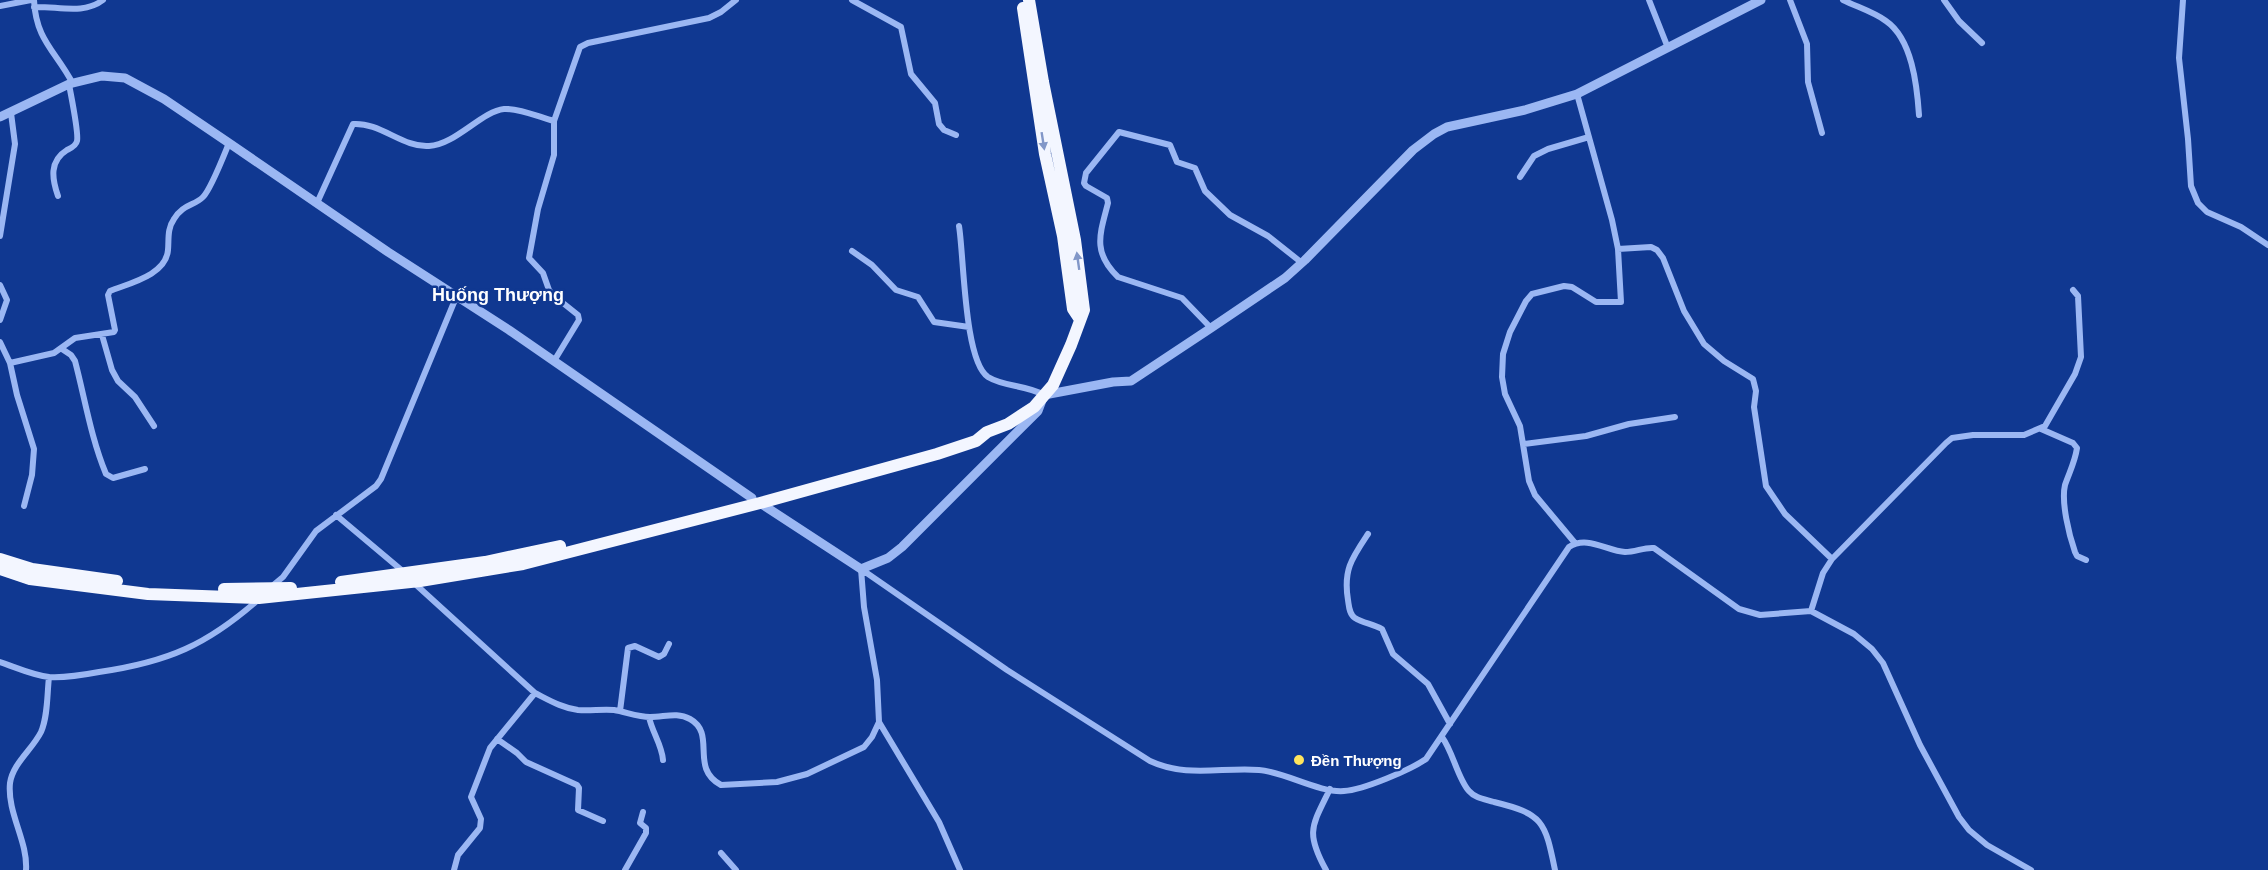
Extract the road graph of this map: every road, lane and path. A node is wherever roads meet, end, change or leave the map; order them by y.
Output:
1 (103, 0) edge
2 (736, 0) edge
3 (852, 0) edge
4 (1022, 0) edge
5 (1029, 0) edge
6 (1648, 0) edge
7 (1761, 0) edge
8 (1790, 0) edge
9 (1844, 0) edge
10 (1944, 0) edge
11 (2183, 0) edge
12 (33, 2) edge
13 (0, 6) edge
14 (1982, 43) dead end
15 (1668, 48) junction
16 (71, 84) junction
17 (1577, 94) junction
18 (11, 113) junction
19 (1919, 115) dead end
20 (0, 117) edge
21 (554, 121) junction
22 (1822, 133) dead end
23 (956, 135) dead end
24 (1589, 137) junction
25 (229, 142) junction
26 (1520, 177) dead end
27 (58, 196) dead end
28 (317, 203) junction
29 (959, 226) dead end
30 (0, 236) edge
31 (2268, 245) edge
32 (1618, 249) junction
33 (852, 251) dead end
34 (1302, 263) junction
35 (0, 285) edge
36 (2073, 290) dead end
37 (457, 295) junction
38 (1079, 318) junction
39 (0, 320) edge
40 (969, 327) junction
41 (1211, 328) junction
42 (102, 335) junction
43 (0, 342) edge
44 (62, 349) junction
45 (554, 361) junction
46 (10, 363) junction
47 (1044, 395) junction
48 (1675, 417) dead end
49 (154, 426) dead end
50 (2041, 429) junction
51 (1524, 444) junction
52 (145, 469) dead end
53 (756, 500) junction
54 (24, 506) dead end
55 (336, 515) junction
56 (1368, 534) dead end
57 (1575, 543) junction
58 (0, 559) edge
59 (1832, 559) junction
60 (2086, 560) dead end
61 (0, 569) edge
62 (861, 569) junction
63 (409, 578) junction
64 (167, 591) junction
65 (264, 594) junction
66 (1810, 611) junction
67 (669, 644) dead end
68 (0, 662) edge
69 (49, 677) junction
70 (535, 693) junction
71 (620, 711) junction
72 (649, 717) junction
73 (879, 722) junction
74 (1450, 724) junction
75 (1442, 737) junction
76 (497, 739) junction
77 (663, 760) dead end
78 (1330, 789) junction
79 (643, 812) dead end
80 (603, 821) dead end
81 (721, 853) dead end
82 (26, 870) edge
83 (454, 870) edge
84 (625, 870) edge
85 (736, 870) edge
86 (960, 870) edge
87 (1326, 870) edge
88 (1555, 870) edge
89 (2031, 870) edge

1 - 12 street
2 - 21 street
3 - 23 street
4 -> 38 highway
38 -> 5 highway
6 - 15 street
7 - 15 street
8 - 22 street
9 - 19 street
10 - 14 street
11 - 31 street
12 - 13 street
12 - 16 street
15 - 17 street
16 - 18 street
16 - 25 street
16 - 27 street
17 - 24 street
17 - 34 street
18 - 20 street
18 - 30 street
21 - 28 street
21 - 45 street
24 - 26 street
24 - 32 street
25 - 28 street
25 - 42 street
28 - 37 street
29 - 40 street
32 - 51 street
32 - 59 street
33 - 40 street
34 - 41 street
34 - 41 street
35 - 39 street
36 - 50 street
37 - 45 street
37 - 55 street
38 - 47 highway
40 - 47 street
41 - 47 street
42 - 44 street
42 - 49 street
43 - 46 street
44 - 46 street
44 - 52 street
45 - 53 street
46 - 54 street
47 - 53 highway
47 - 62 street
48 - 51 street
50 - 59 street
50 - 60 street
51 - 57 street
53 - 62 street
53 - 63 highway
55 - 63 street
55 - 65 street
56 - 74 street
57 - 66 street
57 - 74 street
58 - 64 highway
59 - 66 street
61 - 64 highway
62 - 73 street
62 - 78 street
63 - 65 highway
63 - 70 street
64 - 65 highway
65 - 69 street
66 - 89 street
67 - 71 street
68 - 69 street
69 - 82 street
70 - 71 street
70 - 76 street
71 - 72 street
72 - 73 street
72 - 77 street
73 - 86 street
74 - 75 street
75 - 78 street
75 - 88 street
76 - 80 street
76 - 83 street
78 - 87 street
79 - 84 street
81 - 85 street

